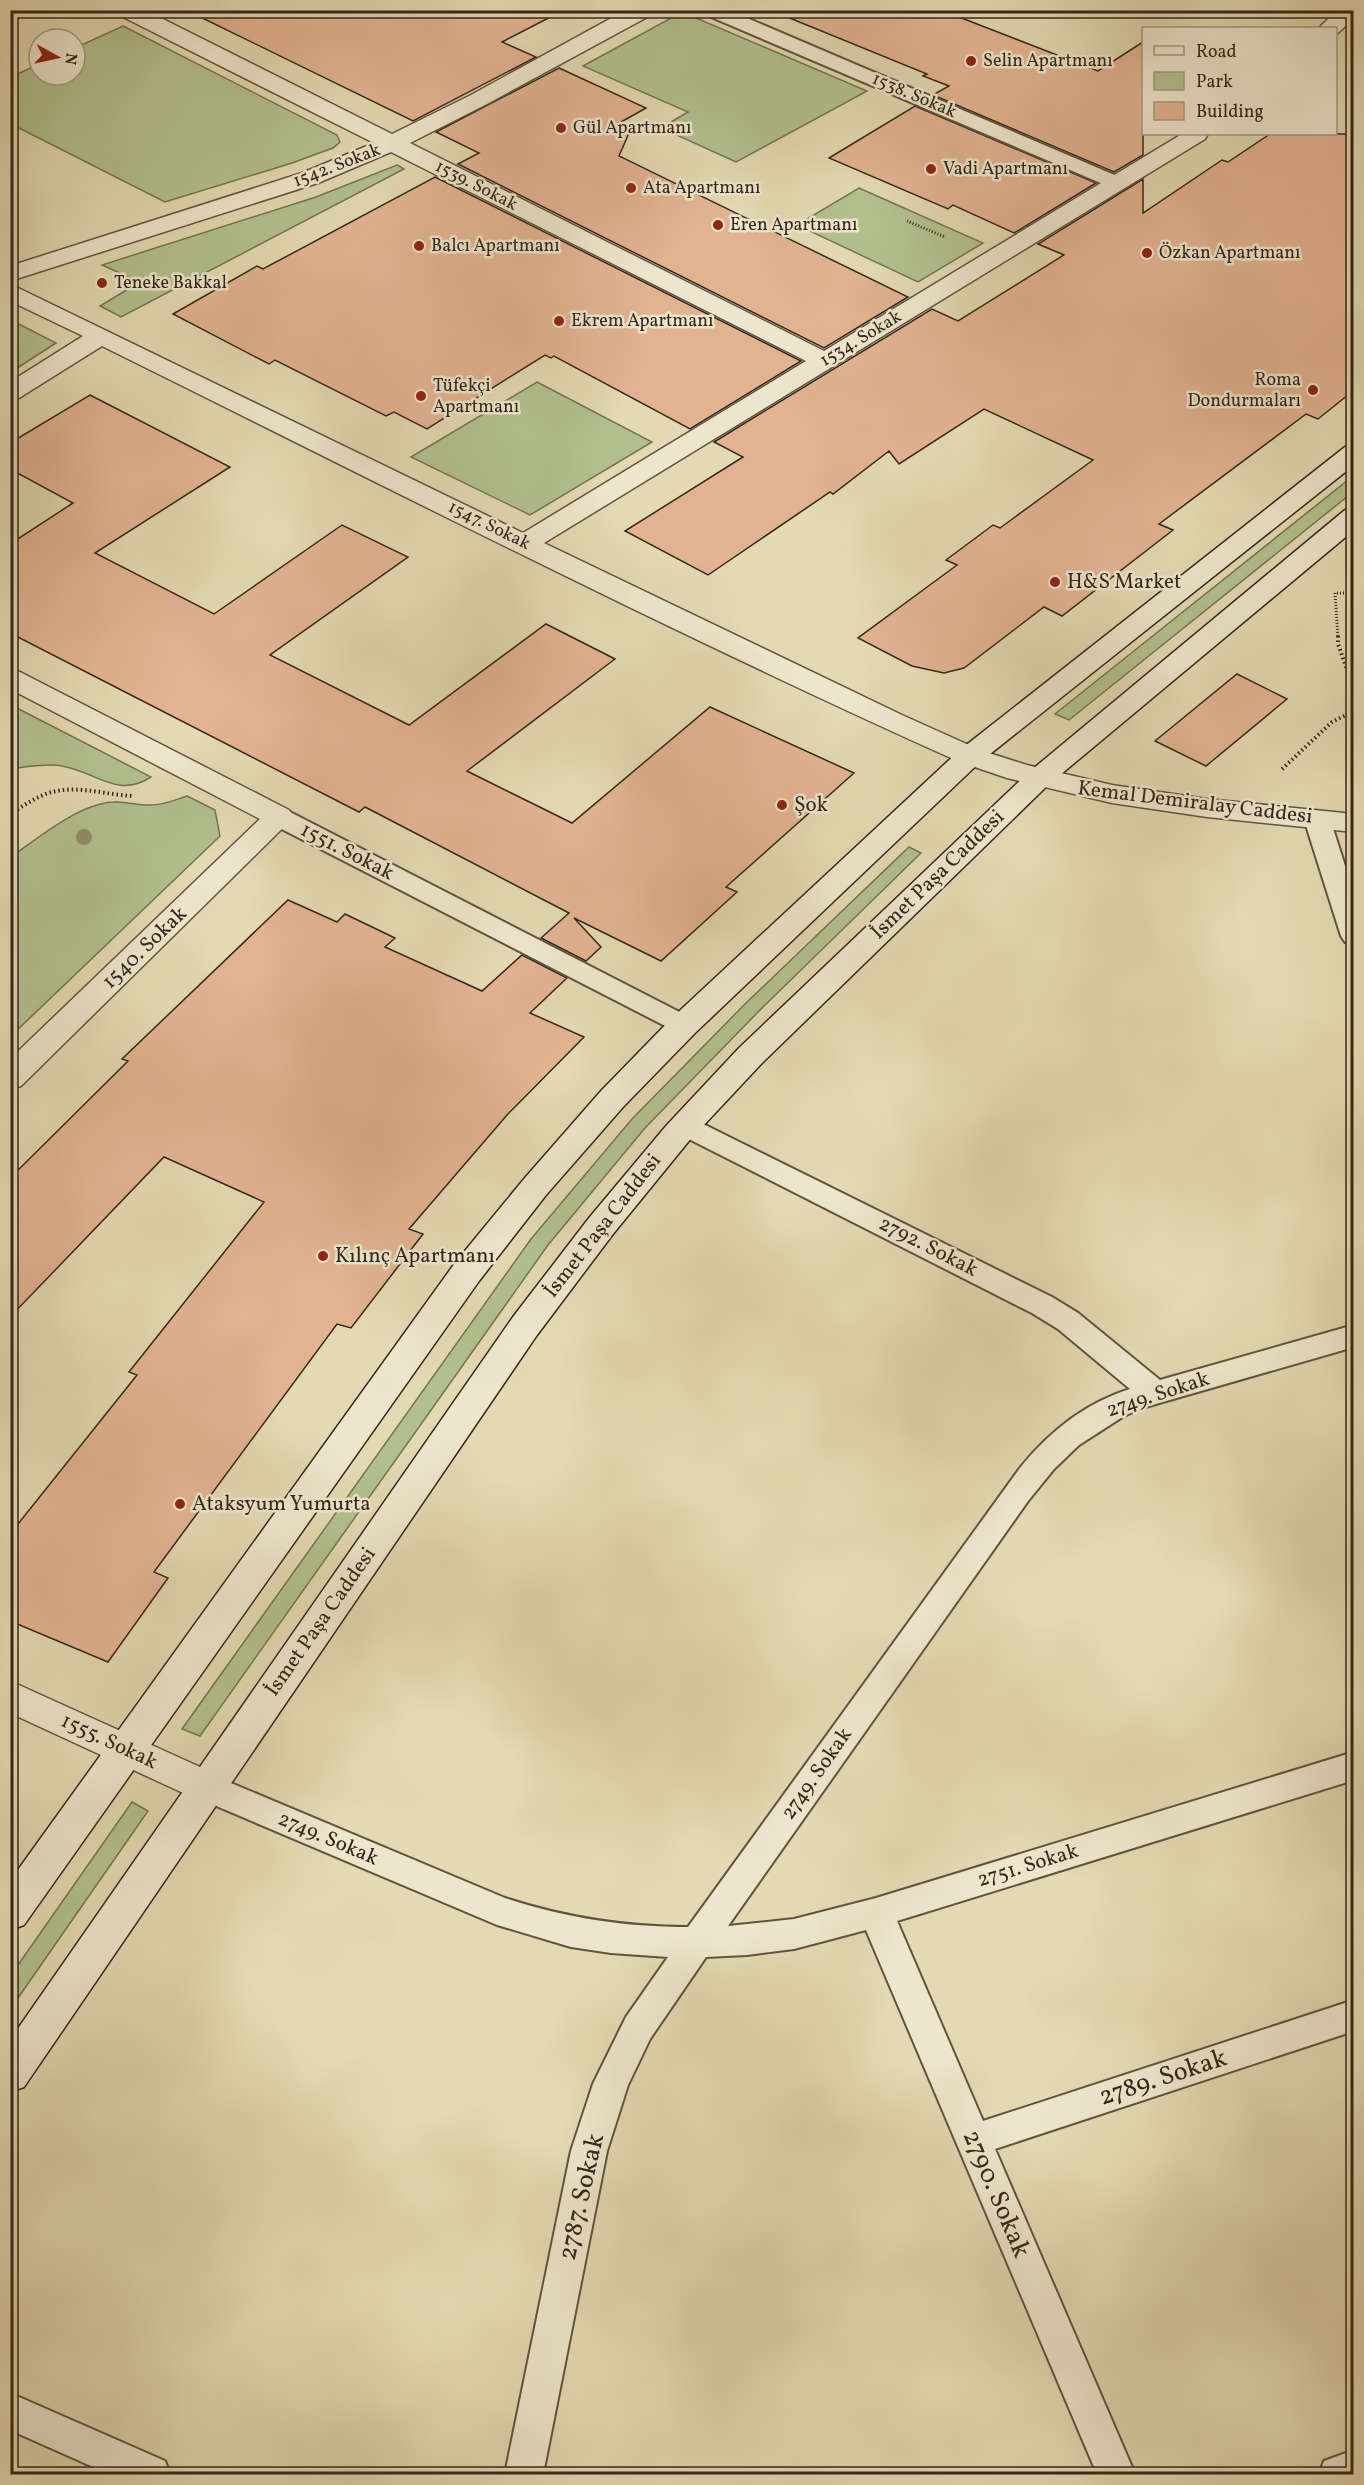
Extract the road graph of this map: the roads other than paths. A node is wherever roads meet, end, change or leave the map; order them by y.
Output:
1 (127, 10) edge
2 (643, 10) edge
3 (711, 10) edge
4 (1350, 10) edge
5 (1331, 27) edge
6 (1195, 135) edge
7 (392, 144) junction
8 (1117, 183) junction
9 (10, 274) edge
10 (10, 291) edge
11 (101, 336) junction
12 (825, 361) junction
13 (10, 393) edge
14 (1353, 452) edge
15 (1353, 516) edge
16 (524, 544) junction
17 (10, 678) edge
18 (970, 756) junction
19 (1038, 779) junction
20 (279, 817) junction
21 (1317, 819) junction
22 (1353, 823) edge
23 (1353, 936) edge
24 (684, 1025) junction
25 (10, 1078) edge
26 (685, 1125) junction
27 (1353, 1336) edge
28 (1155, 1393) junction
29 (10, 1696) edge
30 (125, 1750) junction
31 (1353, 1766) edge
32 (207, 1787) junction
33 (10, 1913) edge
34 (876, 1913) junction
35 (697, 1942) junction
36 (1353, 2015) edge
37 (10, 2074) edge
38 (973, 2140) junction
39 (10, 2411) edge
40 (1353, 2469) edge
41 (151, 2475) edge
42 (524, 2475) edge
43 (1116, 2475) edge
44 (1338, 2475) edge

1 - 7 street, 1539. Sokak
2 - 7 street, 1542. Sokak
3 - 8 lane, 1538. Sokak
4 - 5 street
6 - 8 street, 1534. Sokak
7 - 9 street, 1542. Sokak
7 - 12 street, 1539. Sokak
8 - 12 street, 1534. Sokak
10 - 11 street, 1547. Sokak
11 - 13 street
11 - 16 street, 1547. Sokak
12 - 16 street, 1534. Sokak
14 - 18 street
15 - 19 street, İsmet Paşa Caddesi
16 - 18 street, 1547. Sokak
17 - 20 street, 1551. Sokak
18 - 19 street, Kemal Demiralay Caddesi
18 - 24 street
19 - 21 street, Kemal Demiralay Caddesi
19 - 26 street, İsmet Paşa Caddesi
20 - 24 lane, 1551. Sokak
20 - 25 street, 1540. Sokak
21 - 22 street, Kemal Demiralay Caddesi
21 - 23 lane
24 - 30 street
26 - 28 lane, 2792. Sokak
26 - 32 street, İsmet Paşa Caddesi
27 - 28 lane, 2749. Sokak
28 - 35 lane, 2749. Sokak
29 - 30 street, 1555. Sokak
30 - 32 street, 1555. Sokak
30 - 33 street
31 - 34 lane, 2751. Sokak
32 - 35 lane, 2749. Sokak
32 - 37 street, İsmet Paşa Caddesi
34 - 35 lane, 2751. Sokak
34 - 38 lane, 2790. Sokak
35 - 42 lane, 2787. Sokak
36 - 38 lane, 2789. Sokak
38 - 43 lane, 2790. Sokak
39 - 41 lane
40 - 44 lane

